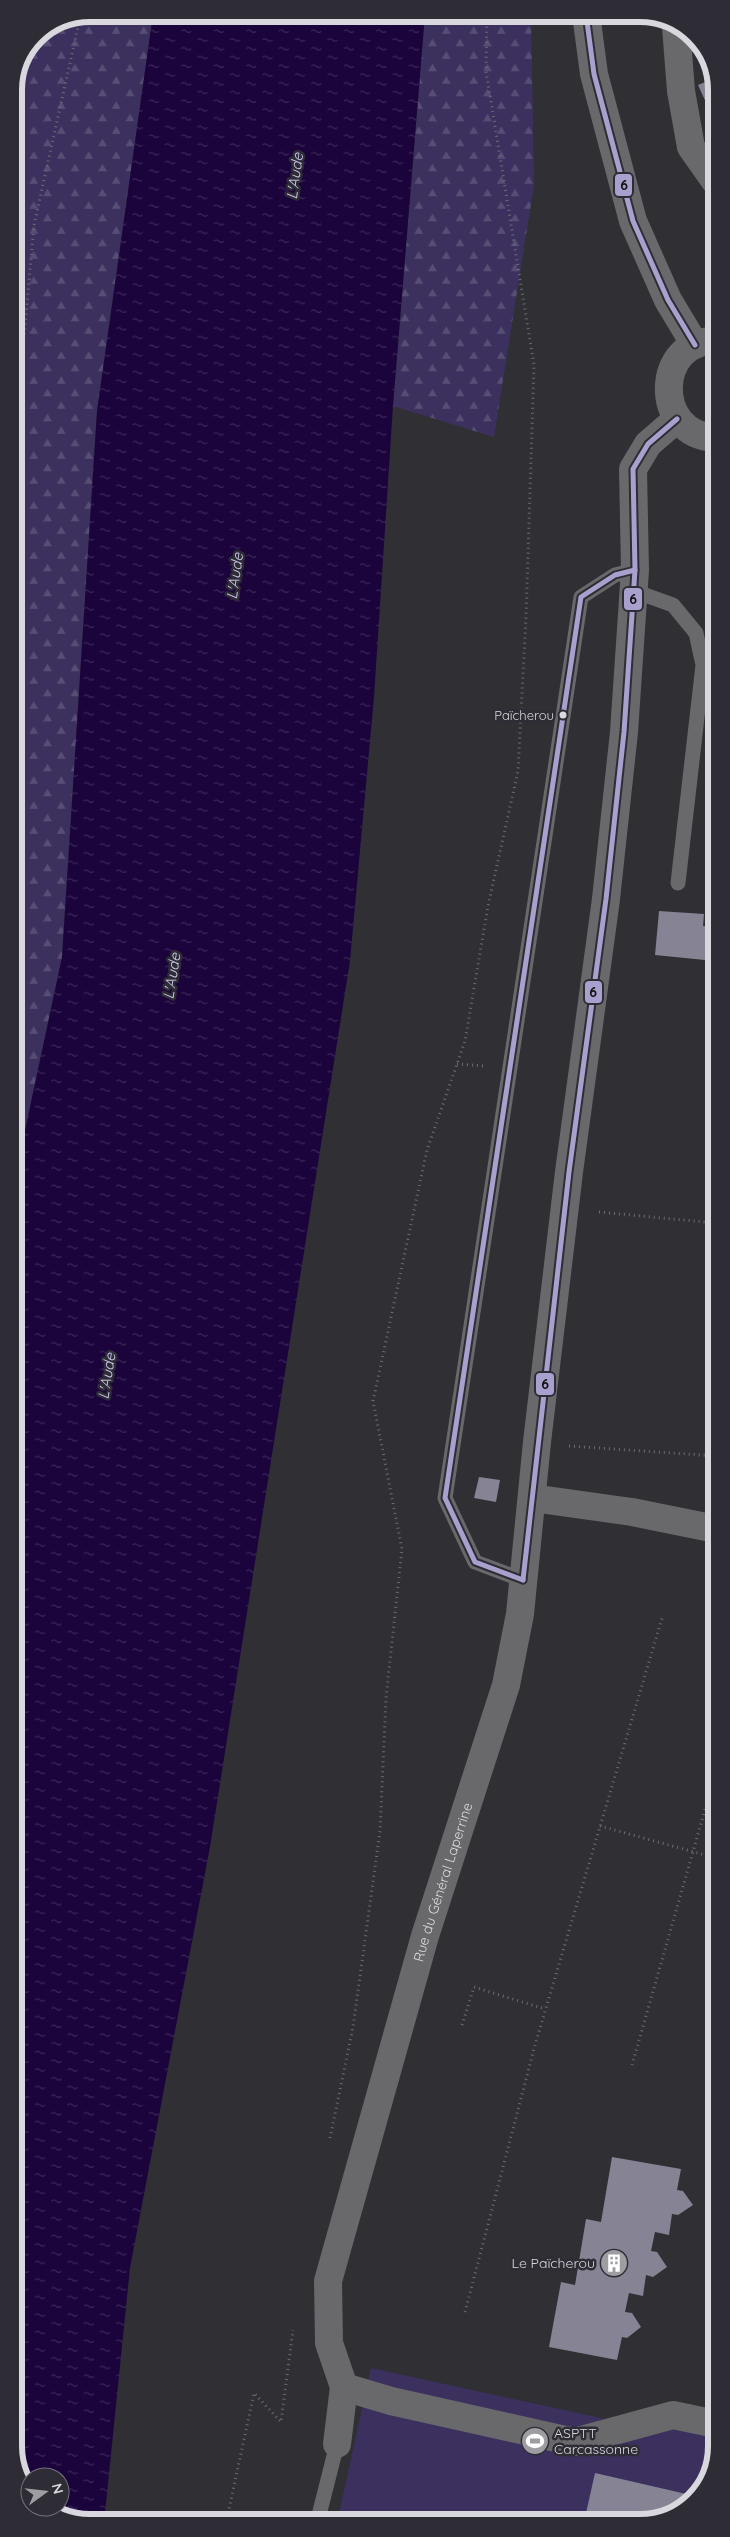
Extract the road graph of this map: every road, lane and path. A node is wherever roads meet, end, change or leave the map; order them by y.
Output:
1 (487, 23) edge
2 (587, 23) edge
3 (79, 24) edge
4 (677, 34) edge
5 (708, 171) edge
6 (705, 343) edge
7 (23, 348) edge
8 (676, 419) junction
9 (708, 438) edge
10 (635, 580) junction
11 (678, 883) dead end
12 (598, 1212) dead end
13 (708, 1222) edge
14 (532, 1498) junction
15 (708, 1527) edge
16 (523, 1580) junction
17 (663, 1615) dead end
18 (708, 1799) edge
19 (600, 1826) junction
20 (693, 1852) junction
21 (708, 1856) edge
22 (545, 2009) junction
23 (462, 2025) dead end
24 (632, 2065) dead end
25 (330, 2141) dead end
26 (465, 2312) dead end
27 (294, 2321) dead end
28 (344, 2387) junction
29 (708, 2422) edge
30 (337, 2444) joint
31 (228, 2514) edge
32 (318, 2514) edge

1 - 25 path
2 - 6 street
3 - 7 path
4 - 5 street
6 - 8 street
8 - 9 street
8 - 10 street, Rue du Général Laperrine
10 - 11 lane
10 - 14 street, Rue du Général Laperrine
10 - 16 lane
12 - 13 path
14 - 15 street
14 - 16 street, Rue du Général Laperrine
16 - 28 street, Rue du Général Laperrine
17 - 19 path
18 - 20 path
19 - 20 path
19 - 22 path
20 - 21 path
20 - 24 path
22 - 23 path
22 - 26 path
27 - 31 path
28 - 29 street
28 - 30 street, Rue du Général Laperrine
30 - 32 lane

